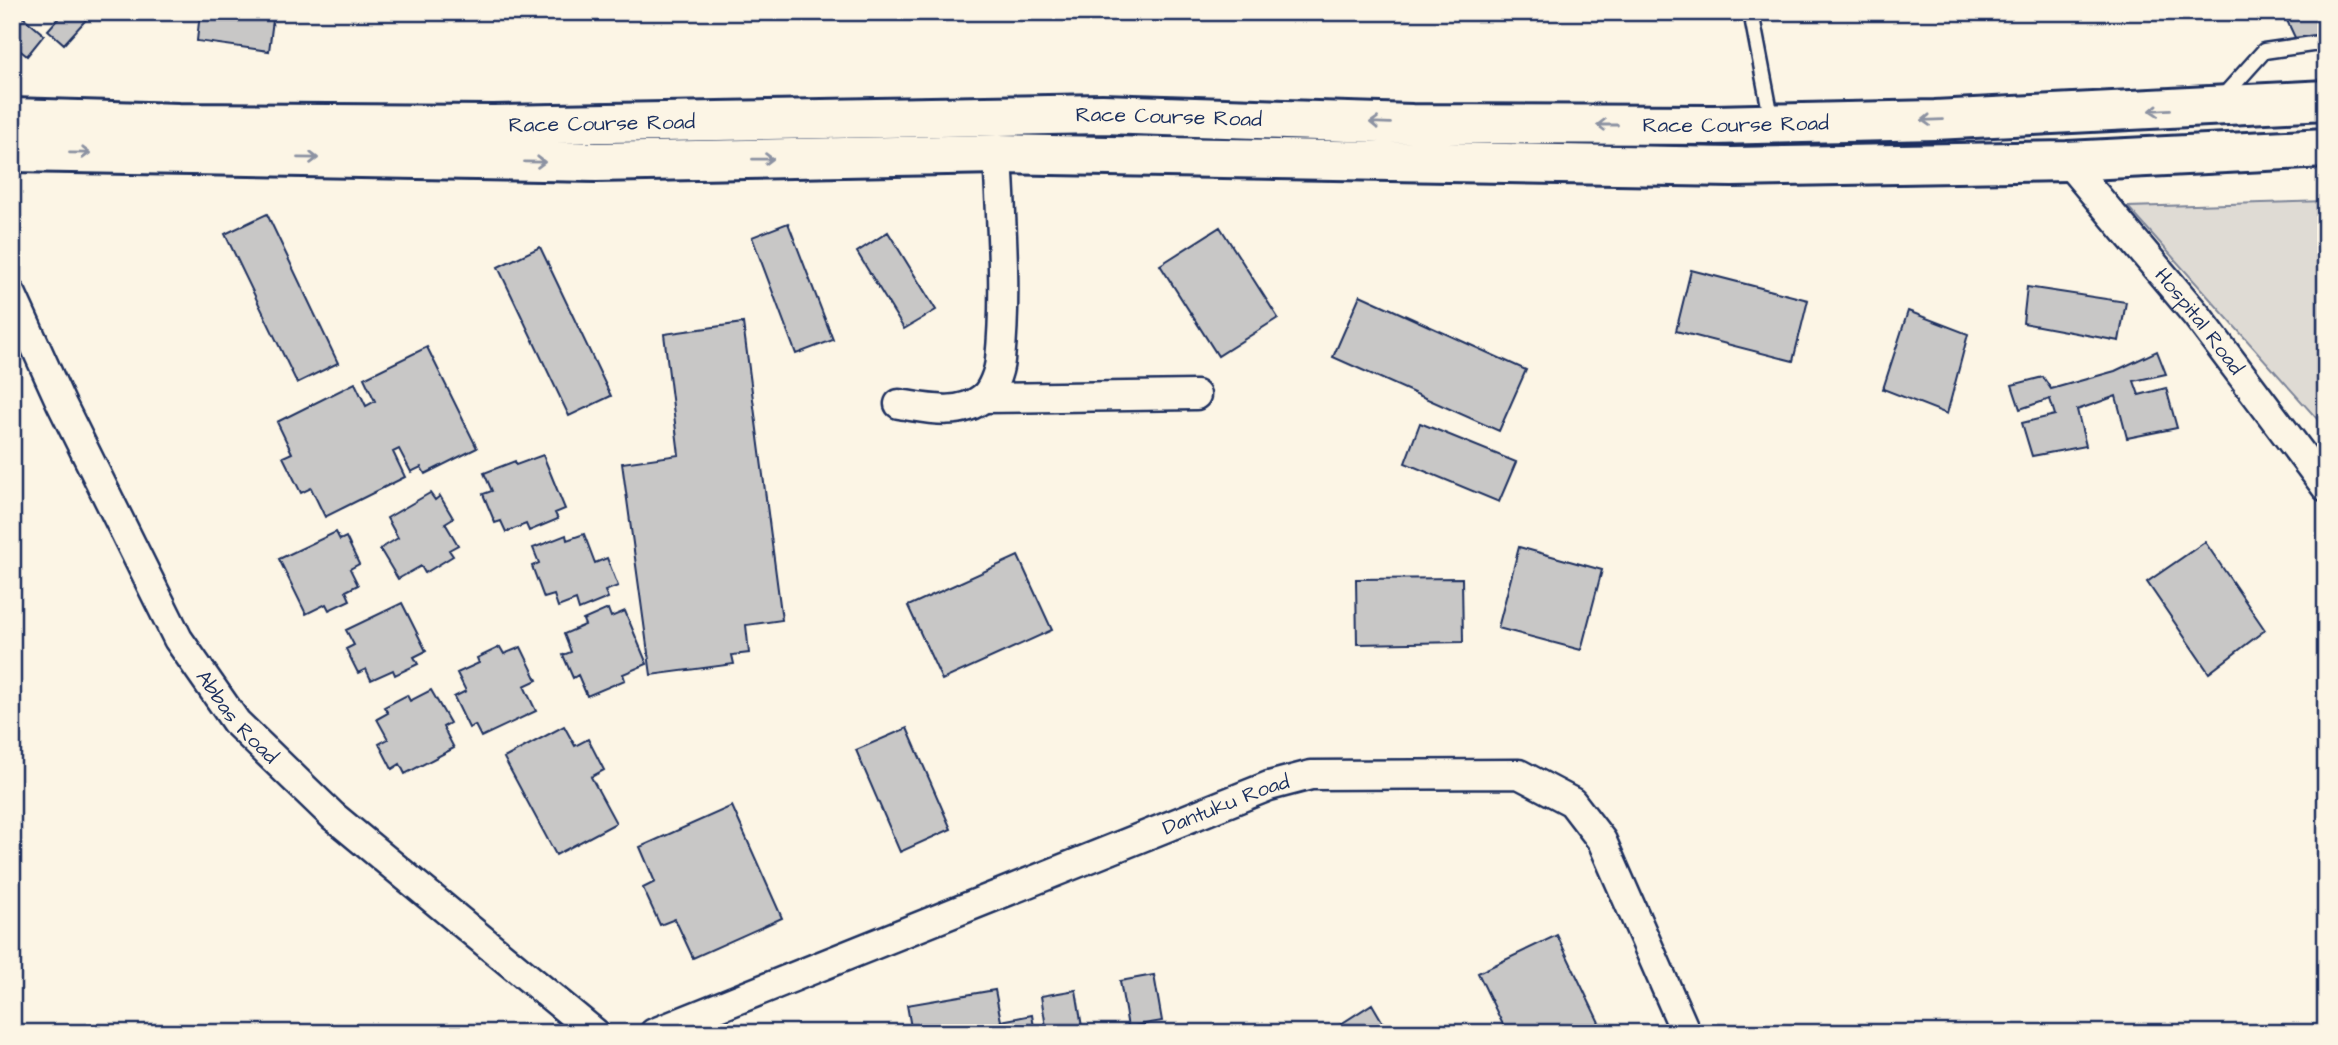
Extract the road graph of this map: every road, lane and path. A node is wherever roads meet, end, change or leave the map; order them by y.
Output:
1 (1751, 12) edge
2 (2326, 42) edge
3 (2326, 100) edge
4 (2214, 107) junction
5 (12, 118) edge
6 (1772, 124) junction
7 (2326, 148) edge
8 (12, 152) edge
9 (998, 154) junction
10 (2067, 161) junction
11 (12, 295) edge
12 (1196, 394) dead end
13 (984, 398) junction
14 (899, 404) dead end
15 (2326, 487) edge
16 (595, 1033) edge
17 (654, 1033) edge
18 (1686, 1033) edge

1 - 6 lane
2 - 4 lane
3 - 4 street, Race Course Road
4 -> 6 street, Race Course Road
6 -> 5 street, Race Course Road
7 - 10 street, Race Course Road
8 -> 9 street, Race Course Road
9 - 10 street, Race Course Road
9 - 13 street
10 - 15 street, Hospital Road
11 - 16 street, Abbas Road
12 - 13 street
13 - 14 street
17 - 18 street, Dantuku Road

